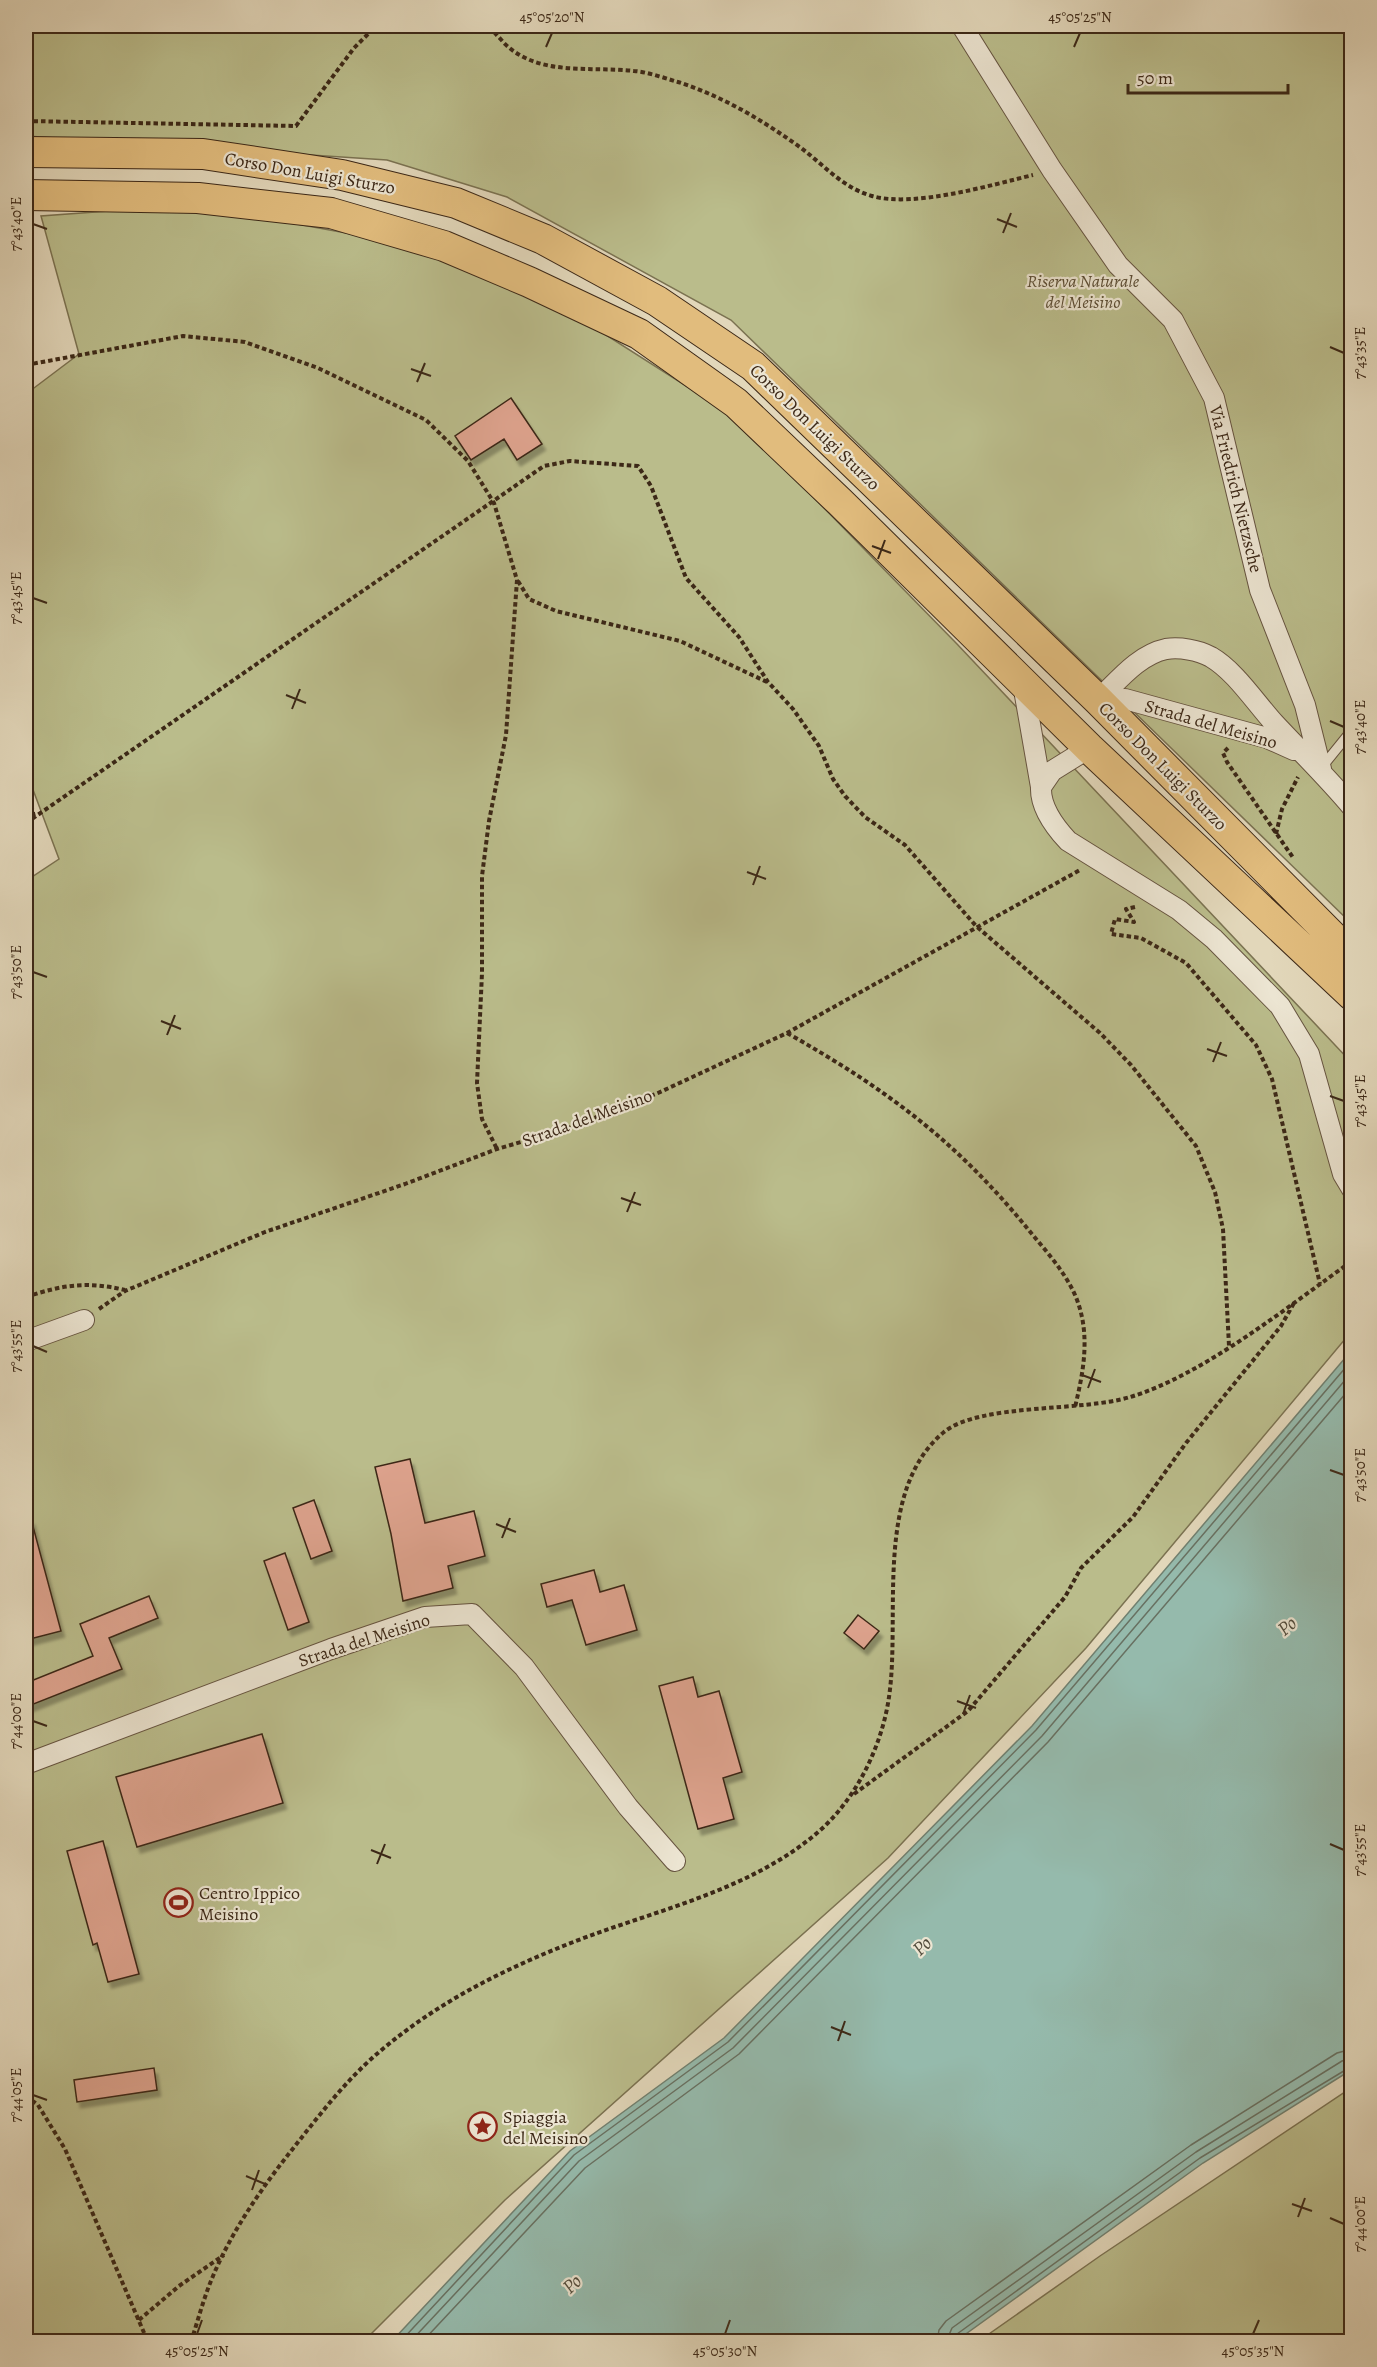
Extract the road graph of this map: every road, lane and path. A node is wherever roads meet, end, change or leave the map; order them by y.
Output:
1 (376, 26) edge
2 (490, 26) edge
3 (962, 26) edge
4 (26, 121) edge
5 (26, 152) edge
6 (1052, 170) junction
7 (26, 195) edge
8 (26, 365) edge
9 (494, 503) junction
10 (517, 580) junction
11 (768, 682) junction
12 (1023, 684) junction
13 (1098, 700) junction
14 (1352, 730) edge
15 (1233, 747) dead end
16 (1089, 748) junction
17 (1302, 763) junction
18 (1320, 769) junction
19 (26, 783) edge
20 (1041, 787) junction
21 (1352, 807) edge
22 (34, 817) junction
23 (26, 823) edge
24 (1275, 835) junction
25 (1093, 857) junction
26 (1295, 860) dead end
27 (1134, 882) junction
28 (976, 926) junction
29 (1352, 956) edge
30 (1352, 995) edge
31 (787, 1034) junction
32 (497, 1149) junction
33 (1352, 1189) edge
34 (1352, 1261) edge
35 (1320, 1284) junction
36 (126, 1291) junction
37 (26, 1297) edge
38 (1294, 1303) junction
39 (84, 1320) joint
40 (26, 1341) edge
41 (1229, 1346) junction
42 (1075, 1407) junction
43 (26, 1764) edge
44 (851, 1796) junction
45 (675, 1861) dead end
46 (26, 2096) edge
47 (225, 2255) junction
48 (139, 2320) junction
49 (148, 2342) edge
50 (191, 2342) edge

1 - 4 path
2 - 6 path
3 - 6 street, Via Friedrich Nietzsche
5 - 13 main road, Corso Don Luigi Sturzo
6 - 18 street, Via Friedrich Nietzsche
7 - 12 main road, Corso Don Luigi Sturzo
8 - 9 path
9 - 10 path
9 - 11 path
9 - 22 path
10 - 11 path
10 - 32 path
11 - 28 path
12 - 16 main road, Corso Don Luigi Sturzo
12 - 20 street
13 - 17 street, Strada del Meisino
13 - 17 street, Strada del Meisino
13 - 29 main road, Corso Don Luigi Sturzo
14 - 18 lane
15 - 24 path
16 - 20 street
16 - 30 main road, Corso Don Luigi Sturzo
17 - 18 street, Strada del Meisino
17 - 18 path
17 - 24 path
18 - 21 street, Strada del Meisino
19 - 22 path
20 - 25 street
22 - 23 path
24 - 26 path
25 - 27 street
25 - 28 path, Strada del Meisino
27 - 33 street
27 - 35 path
28 - 31 path, Strada del Meisino
28 - 41 path
31 - 32 path, Strada del Meisino
31 - 42 path
32 - 36 path, Strada del Meisino
34 - 35 path
35 - 38 path
36 - 37 path
36 - 39 path, Strada del Meisino
38 - 41 path
38 - 44 path
39 - 40 street
41 - 42 path
42 - 44 path
43 - 45 street, Strada del Meisino
44 - 47 path
46 - 48 path
47 - 48 path
47 - 50 path
48 - 49 path

